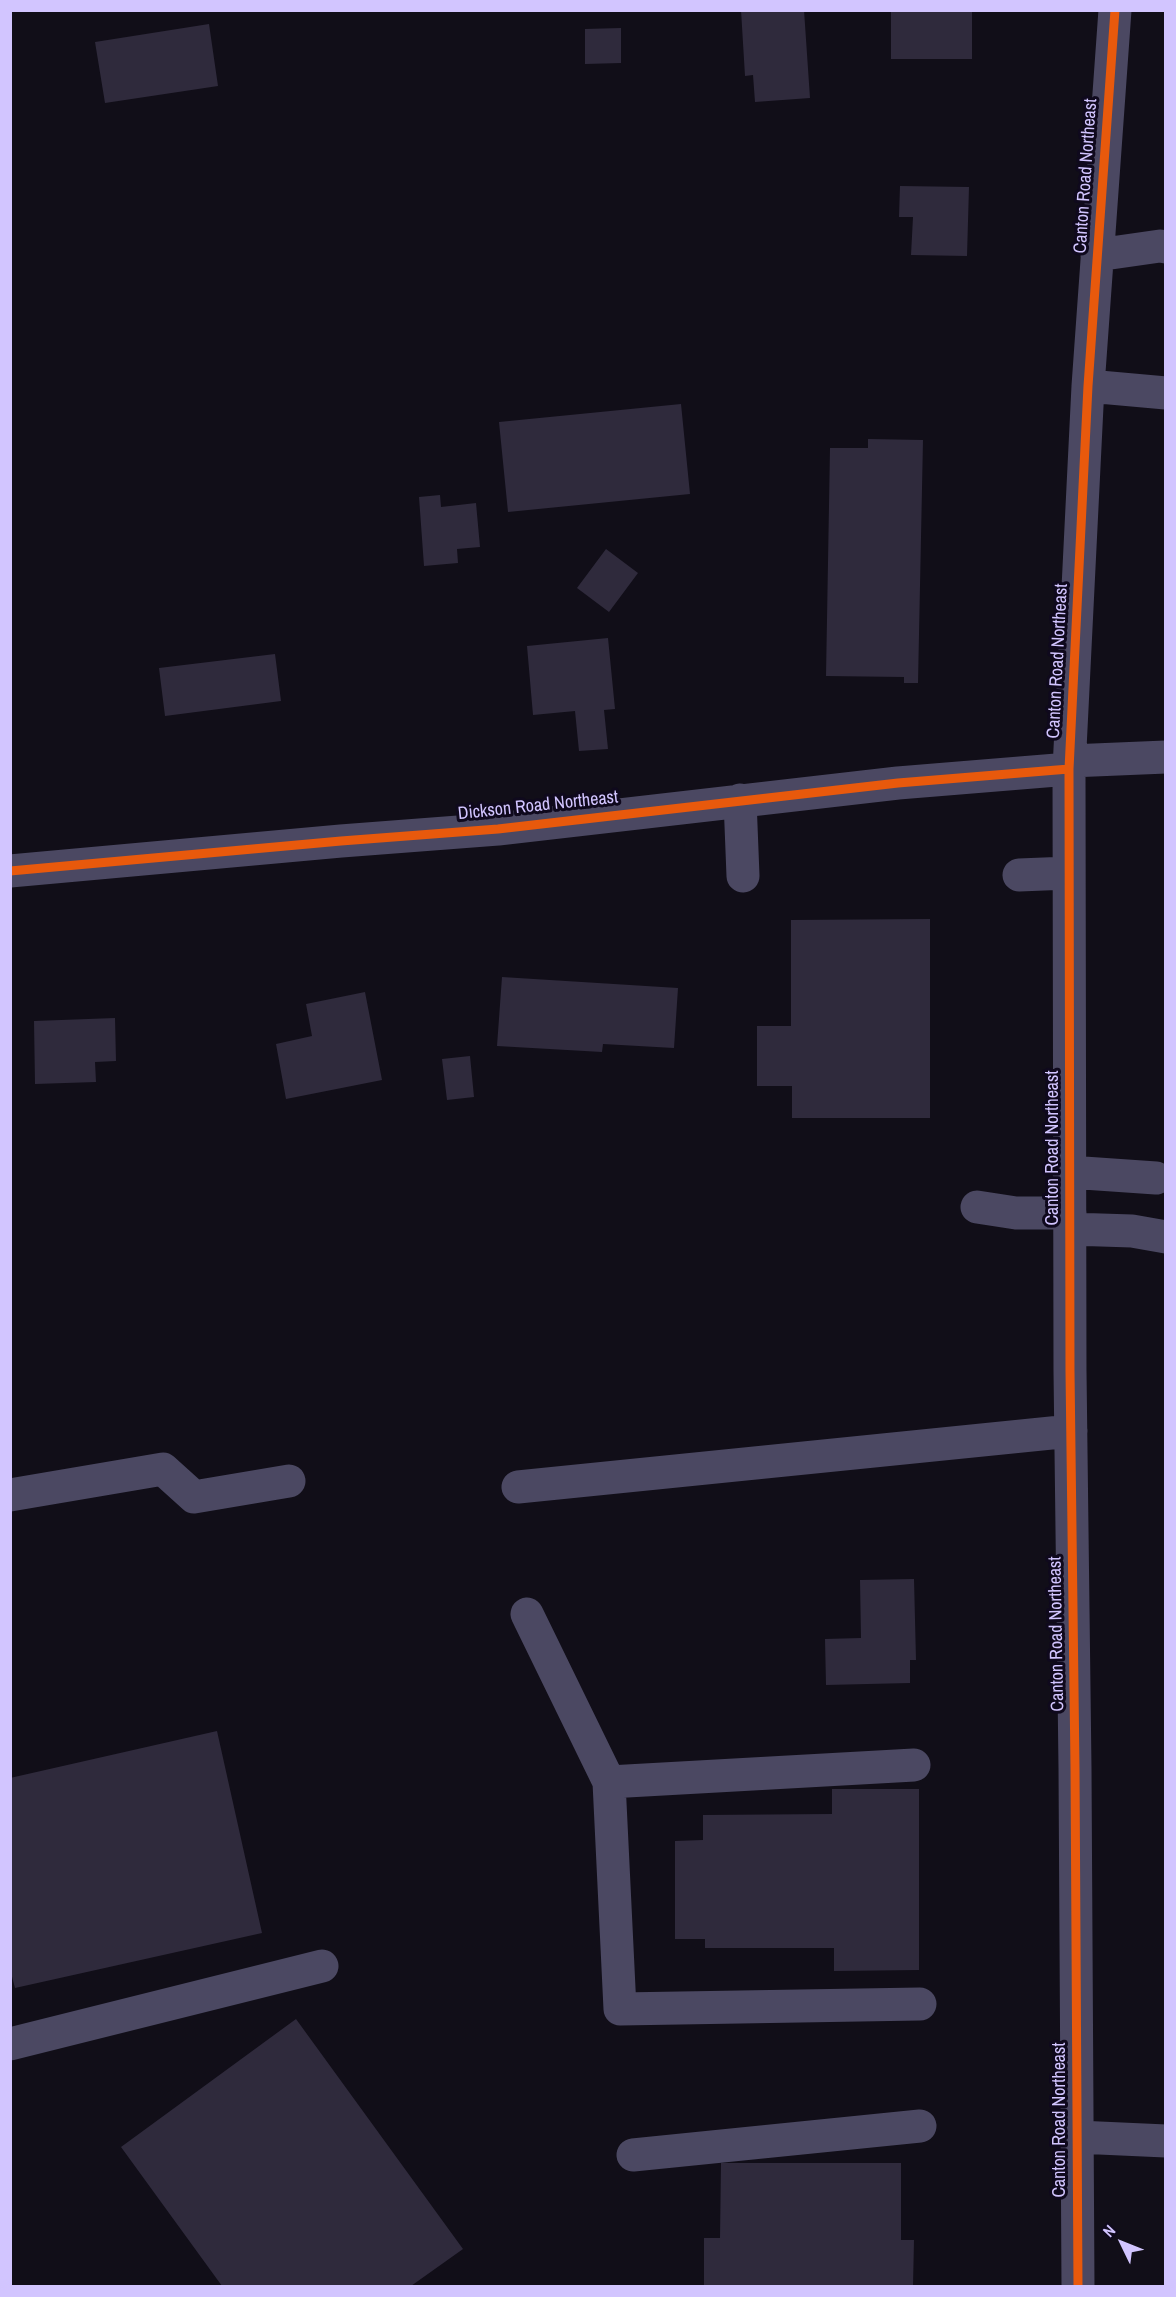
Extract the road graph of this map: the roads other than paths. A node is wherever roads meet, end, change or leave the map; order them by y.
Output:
1 (1115, 10) edge
2 (1166, 247) edge
3 (1097, 255) junction
4 (1088, 386) junction
5 (1166, 393) edge
6 (1166, 757) edge
7 (1070, 765) junction
8 (740, 800) junction
9 (10, 871) edge
10 (1069, 873) junction
11 (1019, 874) dead end
12 (743, 876) dead end
13 (1070, 1172) junction
14 (1156, 1178) dead end
15 (977, 1207) dead end
16 (1070, 1221) junction
17 (1166, 1237) edge
18 (1071, 1431) junction
19 (288, 1481) dead end
20 (518, 1487) dead end
21 (10, 1495) edge
22 (527, 1614) dead end
23 (914, 1765) dead end
24 (609, 1782) junction
25 (322, 1966) dead end
26 (920, 2004) dead end
27 (10, 2044) edge
28 (920, 2126) dead end
29 (1077, 2137) junction
30 (1166, 2141) edge
31 (633, 2155) dead end
32 (1078, 2286) edge

1 - 3 street, Canton Road Northeast
2 - 3 street
3 - 4 street, Canton Road Northeast
4 - 5 street
4 - 7 street, Canton Road Northeast
6 - 7 street, Dickson Road Northeast
7 - 8 street, Dickson Road Northeast
7 - 10 street, Canton Road Northeast
8 - 9 street, Dickson Road Northeast
8 - 12 street
10 - 11 street
10 - 13 street, Canton Road Northeast
13 - 14 street
13 - 16 street, Canton Road Northeast
15 - 16 street
16 - 17 street
16 - 18 street, Canton Road Northeast
18 - 20 street
18 - 29 street, Canton Road Northeast
19 - 21 street
22 - 24 street
23 - 24 street
24 - 26 street
25 - 27 street
28 - 31 street
29 - 30 street
29 - 32 street, Canton Road Northeast

